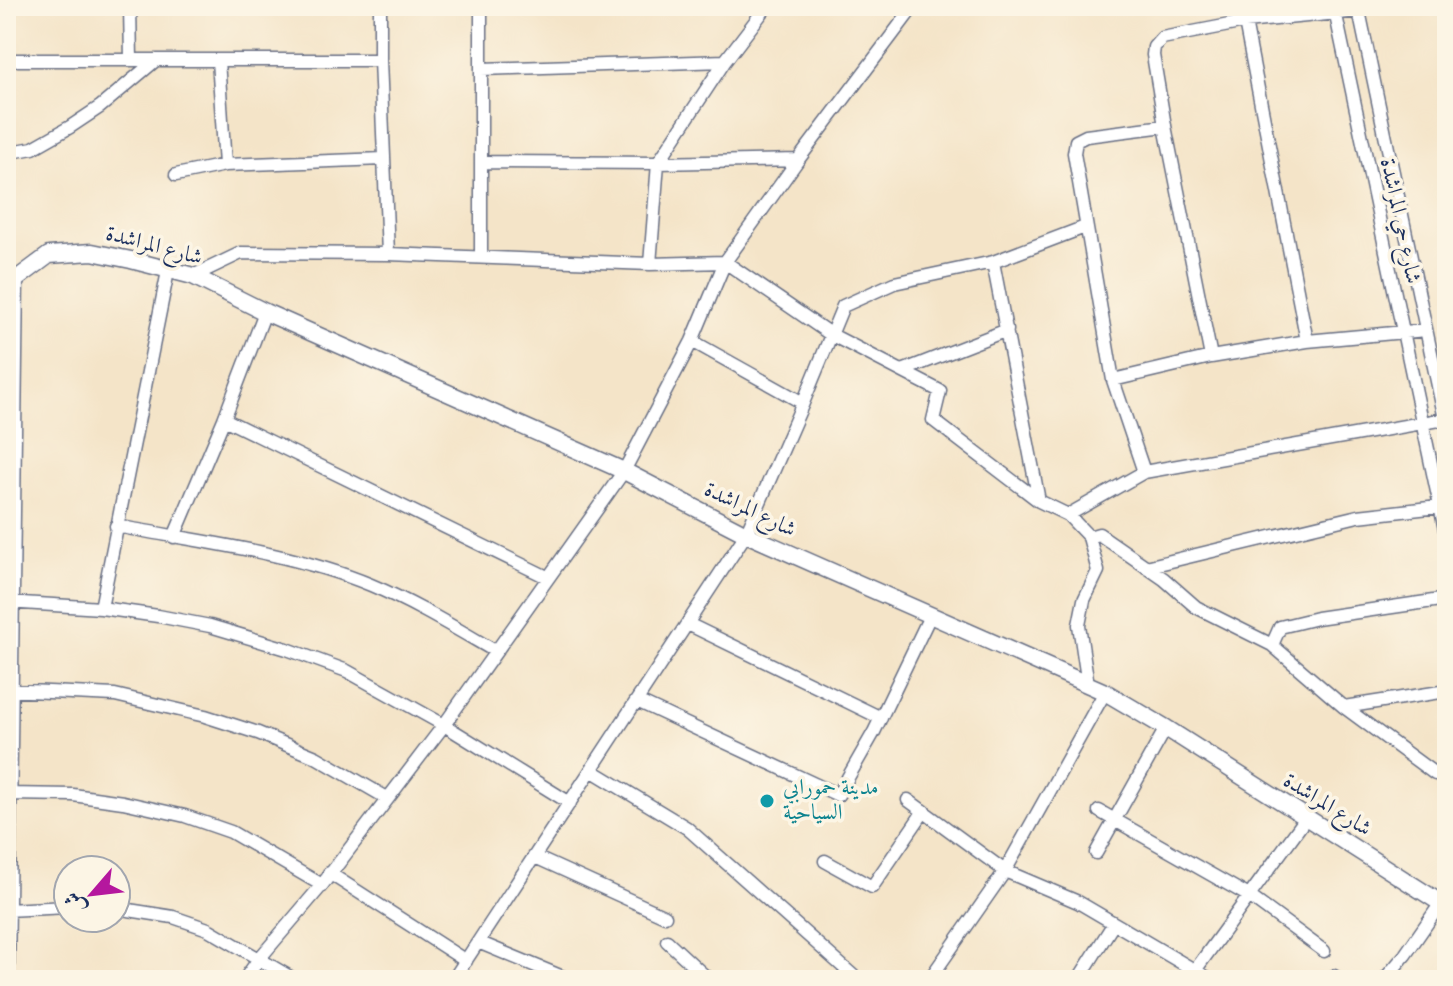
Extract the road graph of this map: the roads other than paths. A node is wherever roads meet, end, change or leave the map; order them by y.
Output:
1 (130, 6) edge
2 (380, 6) edge
3 (481, 6) edge
4 (767, 6) edge
5 (914, 6) edge
6 (1358, 8) edge
7 (1335, 10) edge
8 (1245, 22) junction
9 (6, 60) edge
10 (131, 60) junction
11 (156, 60) junction
12 (218, 60) junction
13 (380, 60) junction
14 (725, 61) junction
15 (481, 69) junction
16 (1165, 126) junction
17 (6, 153) edge
18 (384, 159) junction
19 (798, 160) junction
20 (481, 162) junction
21 (658, 163) junction
22 (225, 165) junction
23 (176, 175) dead end
24 (1085, 227) junction
25 (388, 254) junction
26 (481, 257) junction
27 (725, 262) junction
28 (993, 262) junction
29 (650, 264) junction
30 (168, 271) junction
31 (193, 276) junction
32 (12, 282) edge
33 (265, 312) junction
34 (1007, 330) junction
35 (1426, 330) junction
36 (1403, 332) junction
37 (830, 334) junction
38 (692, 341) junction
39 (1307, 341) junction
40 (1211, 357) junction
41 (902, 371) junction
42 (1442, 374) edge
43 (1113, 380) junction
44 (803, 403) junction
45 (224, 419) junction
46 (1422, 423) junction
47 (1446, 423) edge
48 (624, 471) junction
49 (1144, 472) junction
50 (1039, 501) junction
51 (1444, 506) edge
52 (1068, 515) junction
53 (116, 526) junction
54 (746, 534) junction
55 (174, 537) junction
56 (1089, 537) junction
57 (1447, 539) edge
58 (1146, 567) junction
59 (547, 577) junction
60 (1447, 599) edge
61 (9, 602) edge
62 (101, 608) junction
63 (930, 616) junction
64 (688, 624) junction
65 (1272, 645) junction
66 (495, 651) junction
67 (1088, 685) junction
68 (8, 690) edge
69 (1447, 691) edge
70 (1105, 692) junction
71 (637, 701) junction
72 (1344, 707) junction
73 (881, 718) junction
74 (444, 725) junction
75 (1166, 728) junction
76 (591, 770) junction
77 (1435, 774) dead end
78 (8, 794) edge
79 (387, 798) junction
80 (908, 800) dead end
81 (570, 803) junction
82 (924, 811) junction
83 (1099, 811) dead end
84 (1306, 818) junction
85 (1114, 820) junction
86 (1096, 853) dead end
87 (535, 857) junction
88 (825, 861) dead end
89 (1005, 871) junction
90 (326, 879) junction
91 (1249, 896) junction
92 (1444, 905) edge
93 (52, 908) edge
94 (7, 910) edge
95 (132, 911) edge
96 (665, 916) dead end
97 (1114, 923) junction
98 (667, 941) dead end
99 (478, 942) junction
100 (1324, 951) dead end
101 (259, 959) junction
102 (466, 961) junction
103 (1192, 975) edge
104 (8, 980) edge
105 (244, 980) edge
106 (295, 980) edge
107 (453, 980) edge
108 (570, 980) edge
109 (709, 980) edge
110 (858, 980) edge
111 (929, 980) edge
112 (1078, 980) edge
113 (1211, 980) edge
114 (1384, 980) edge

1 - 10 street
2 - 13 street
3 - 15 street
4 - 14 street
5 - 19 street
6 - 7 street
6 - 35 street, شارع حي المراشدة
7 - 8 street
7 - 36 street, شارع حي المراشدة
8 - 16 street
8 - 39 street
9 - 10 street
10 - 11 street
11 - 12 street
11 - 17 street
12 - 13 street
12 - 22 street
13 - 18 street
14 - 15 street
14 - 21 street
15 - 20 street
16 - 24 street
16 - 40 street
18 - 22 street
18 - 25 street
19 - 21 street
19 - 27 street
20 - 21 street
20 - 26 street
21 - 29 street
22 - 23 street
24 - 28 street
24 - 43 street
25 - 26 street
25 - 31 street
26 - 29 street
27 - 29 street
27 - 37 street
27 - 38 street
28 - 34 street
28 - 37 street
30 - 31 street, شارع المراشدة
30 - 32 street, شارع المراشدة
30 - 53 street
31 - 33 street, شارع المراشدة
32 - 61 street
33 - 45 street
33 - 48 street, شارع المراشدة
34 - 41 street
34 - 50 street
35 - 36 street
35 - 42 street, شارع حي المراشدة
36 - 39 street
36 - 46 street, شارع حي المراشدة
37 - 41 street
37 - 44 street
38 - 44 street
38 - 48 street
39 - 40 street
40 - 43 street
41 - 50 street
42 - 47 street, شارع حي المراشدة
43 - 49 street
44 - 54 street
45 - 55 street
45 - 59 street
46 - 47 street
46 - 49 street
46 - 51 street, شارع حي المراشدة
48 - 54 street, شارع المراشدة
48 - 59 street
49 - 52 street
50 - 52 street
51 - 57 street, شارع حي المراشدة
51 - 58 street
52 - 56 street
53 - 55 street
53 - 62 street
54 - 63 street, شارع المراشدة
54 - 64 street
55 - 66 street
56 - 58 street
56 - 67 street
58 - 65 street
59 - 66 street
60 - 65 street
61 - 62 street
61 - 68 street
62 - 74 street
63 - 67 street, شارع المراشدة
63 - 73 street
64 - 71 street
64 - 73 street
65 - 72 street
66 - 74 street
67 - 70 street, شارع المراشدة
68 - 78 street
68 - 79 street
69 - 72 street
70 - 75 street, شارع المراشدة
70 - 89 street
71 - 73 street
71 - 76 street
72 - 77 street
74 - 79 street
74 - 81 street
75 - 84 street, شارع المراشدة
75 - 85 street
76 - 81 street
76 - 110 street
78 - 90 street
78 - 94 street
79 - 90 street
80 - 82 street
81 - 87 street
82 - 88 street
82 - 89 street
83 - 85 street
84 - 91 street
84 - 92 street, شارع المراشدة
85 - 86 street
85 - 91 street
87 - 96 street
87 - 99 street
89 - 97 street
89 - 111 street
90 - 101 street
90 - 102 street
91 - 100 street
91 - 103 street
92 - 114 street
93 - 94 street
94 - 104 street
95 - 101 street
97 - 103 street
97 - 112 street
98 - 109 street
99 - 102 street
99 - 108 street
101 - 105 street
101 - 106 street
102 - 107 street
103 - 113 street

